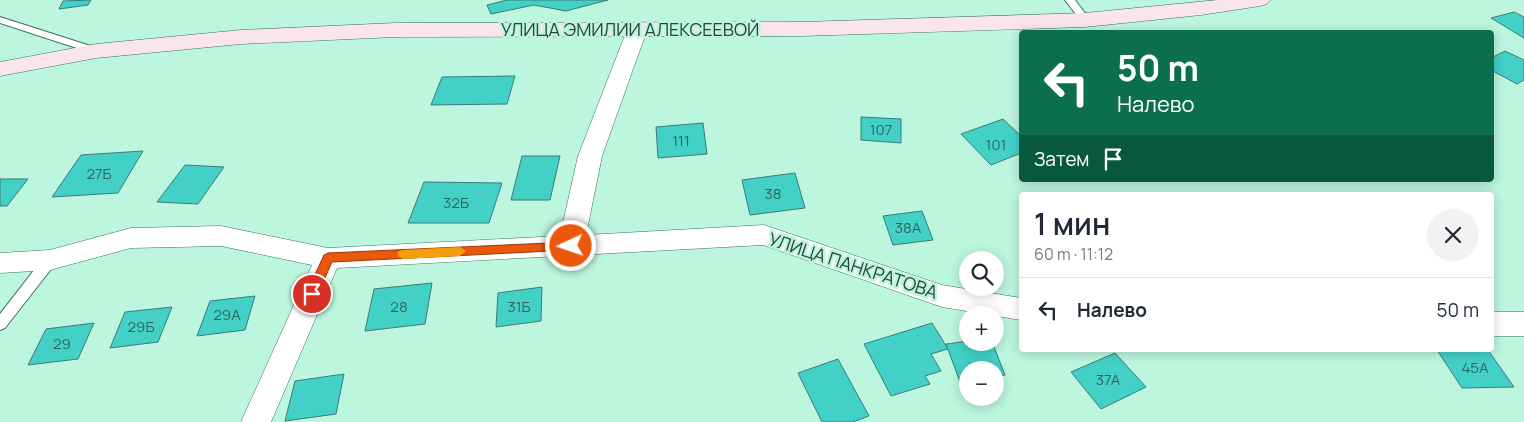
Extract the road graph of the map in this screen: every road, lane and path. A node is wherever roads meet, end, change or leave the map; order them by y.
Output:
1 (1070, 0) edge
2 (1260, 0) edge
3 (0, 20) edge
4 (1086, 20) junction
5 (637, 30) junction
6 (96, 51) junction
7 (0, 69) edge
8 (571, 246) junction
9 (328, 258) junction
10 (50, 260) junction
11 (0, 263) edge
12 (1019, 309) edge
13 (0, 324) edge
14 (1494, 324) edge
15 (1524, 324) edge
16 (256, 422) edge

1 - 4 lane
2 - 4 street, УЛИЦА ЭМИЛИИ АЛЕКСЕЕВОЙ
3 - 6 lane
4 - 5 street, УЛИЦА ЭМИЛИИ АЛЕКСЕЕВОЙ
5 - 6 street, УЛИЦА ЭМИЛИИ АЛЕКСЕЕВОЙ
5 - 8 street
6 - 7 street, УЛИЦА ЭМИЛИИ АЛЕКСЕЕВОЙ
8 - 9 street, УЛИЦА ПАНКРАТОВА
8 - 12 street, УЛИЦА ПАНКРАТОВА
9 - 10 street, УЛИЦА ПАНКРАТОВА
9 - 16 street
10 - 11 street, УЛИЦА ПАНКРАТОВА
10 - 13 lane
14 - 15 street

